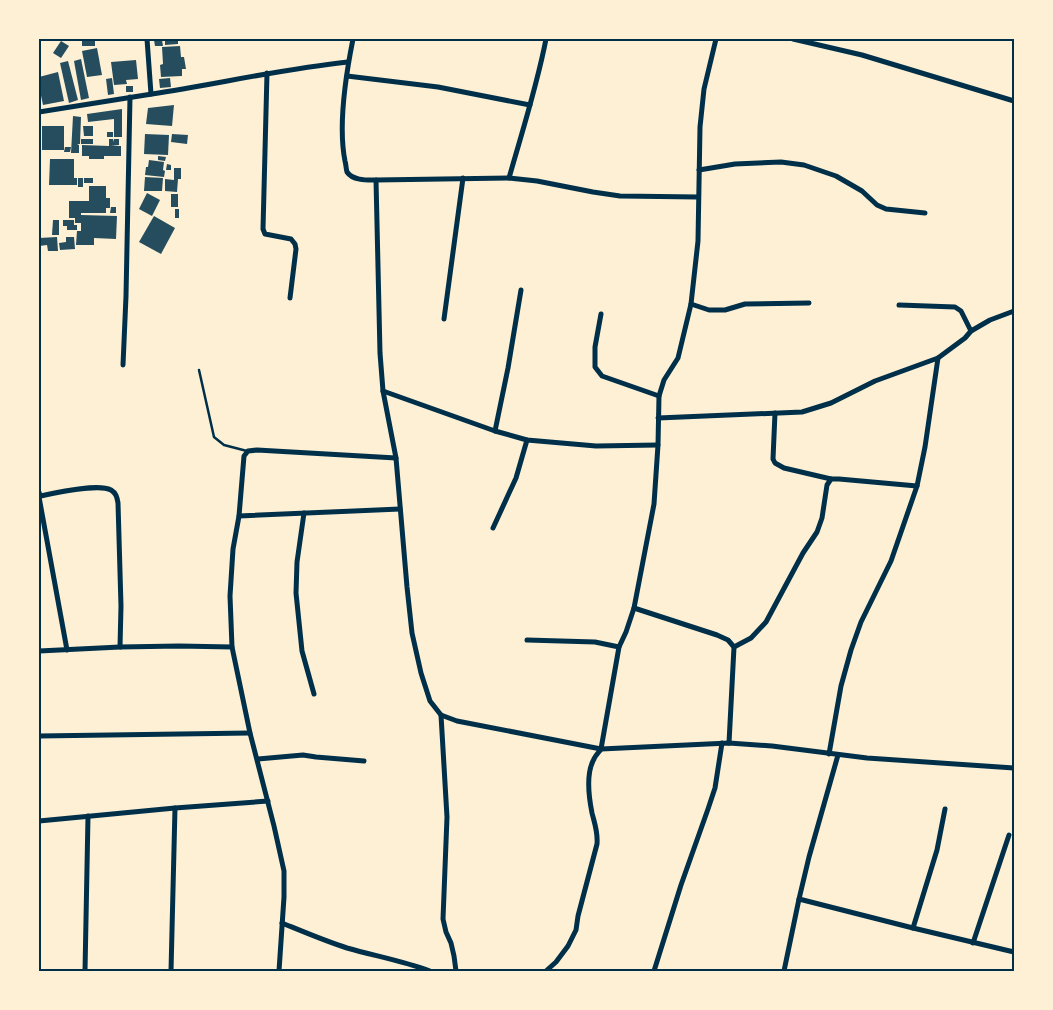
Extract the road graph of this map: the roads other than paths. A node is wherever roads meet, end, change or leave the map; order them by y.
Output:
1 (147, 39) edge
2 (353, 39) edge
3 (546, 39) edge
4 (716, 39) edge
5 (793, 39) edge
6 (348, 62) junction
7 (267, 73) junction
8 (347, 76) junction
9 (151, 94) junction
10 (130, 97) junction
11 (1014, 101) edge
12 (530, 105) junction
13 (39, 112) edge
14 (699, 170) junction
15 (464, 178) junction
16 (508, 178) junction
17 (376, 180) junction
18 (698, 197) junction
19 (925, 213) dead end
20 (521, 290) dead end
21 (290, 298) dead end
22 (809, 303) dead end
23 (691, 304) junction
24 (899, 305) dead end
25 (1014, 311) edge
26 (601, 314) dead end
27 (444, 319) dead end
28 (971, 331) junction
29 (938, 358) junction
30 (123, 365) dead end
31 (199, 370) dead end
32 (383, 391) junction
33 (659, 396) junction
34 (774, 413) junction
35 (658, 418) junction
36 (495, 431) junction
37 (527, 440) junction
38 (658, 444) junction
39 (248, 451) junction
40 (396, 458) junction
41 (831, 479) junction
42 (917, 486) junction
43 (39, 495) edge
44 (400, 509) junction
45 (304, 513) junction
46 (239, 516) junction
47 (493, 528) dead end
48 (634, 608) junction
49 (527, 640) dead end
50 (120, 647) junction
51 (232, 647) junction
52 (620, 647) junction
53 (734, 647) junction
54 (67, 650) junction
55 (39, 651) edge
56 (314, 694) dead end
57 (441, 715) junction
58 (250, 733) junction
59 (39, 736) edge
60 (722, 743) junction
61 (729, 743) junction
62 (601, 750) junction
63 (829, 754) junction
64 (838, 754) junction
65 (258, 759) junction
66 (364, 761) dead end
67 (1014, 768) edge
68 (268, 801) junction
69 (175, 808) junction
70 (945, 809) dead end
71 (88, 816) junction
72 (39, 820) edge
73 (1009, 835) dead end
74 (799, 899) junction
75 (282, 923) junction
76 (913, 928) junction
77 (973, 943) junction
78 (1014, 952) edge
79 (85, 971) edge
80 (171, 971) edge
81 (279, 971) edge
82 (430, 971) edge
83 (456, 971) edge
84 (546, 971) edge
85 (654, 971) edge
86 (784, 971) edge

1 - 9 street
2 - 6 street
3 - 12 street
4 - 14 street
5 - 11 street
6 - 7 street
6 - 8 street
7 - 9 street
7 - 21 street
8 - 12 street
8 - 17 street
9 - 10 street
10 - 13 street
10 - 30 street
12 - 16 street
14 - 18 street
14 - 19 street
15 - 16 street
15 - 17 street
15 - 27 street
16 - 18 street
17 - 32 street
18 - 23 street
20 - 36 street
22 - 23 street
23 - 33 street
24 - 28 street
25 - 28 street
26 - 33 street
28 - 29 street
29 - 34 street
29 - 42 street
31 - 39 lane
32 - 36 street
32 - 40 street
33 - 35 street
34 - 35 street
34 - 41 street
35 - 38 street
36 - 37 street
37 - 38 street
37 - 47 street
38 - 48 street
39 - 40 street
39 - 46 street
40 - 44 street
41 - 42 street
41 - 53 street
42 - 63 street
43 - 50 street
43 - 54 street
44 - 45 street
44 - 57 street
45 - 46 street
45 - 56 street
46 - 51 street
48 - 52 street
48 - 53 street
49 - 52 street
50 - 51 street
50 - 54 street
51 - 58 street
52 - 62 street
53 - 61 street
54 - 55 street
57 - 62 street
57 - 83 street
58 - 59 street
58 - 65 street
60 - 61 street
60 - 62 street
60 - 85 street
61 - 63 street
62 - 84 street
63 - 64 street
64 - 67 street
64 - 74 street
65 - 66 street
65 - 68 street
68 - 69 street
68 - 75 street
69 - 71 street
69 - 80 street
70 - 76 street
71 - 72 street
71 - 79 street
73 - 77 street
74 - 76 street
74 - 86 street
75 - 81 street
75 - 82 street
76 - 77 street
77 - 78 street

